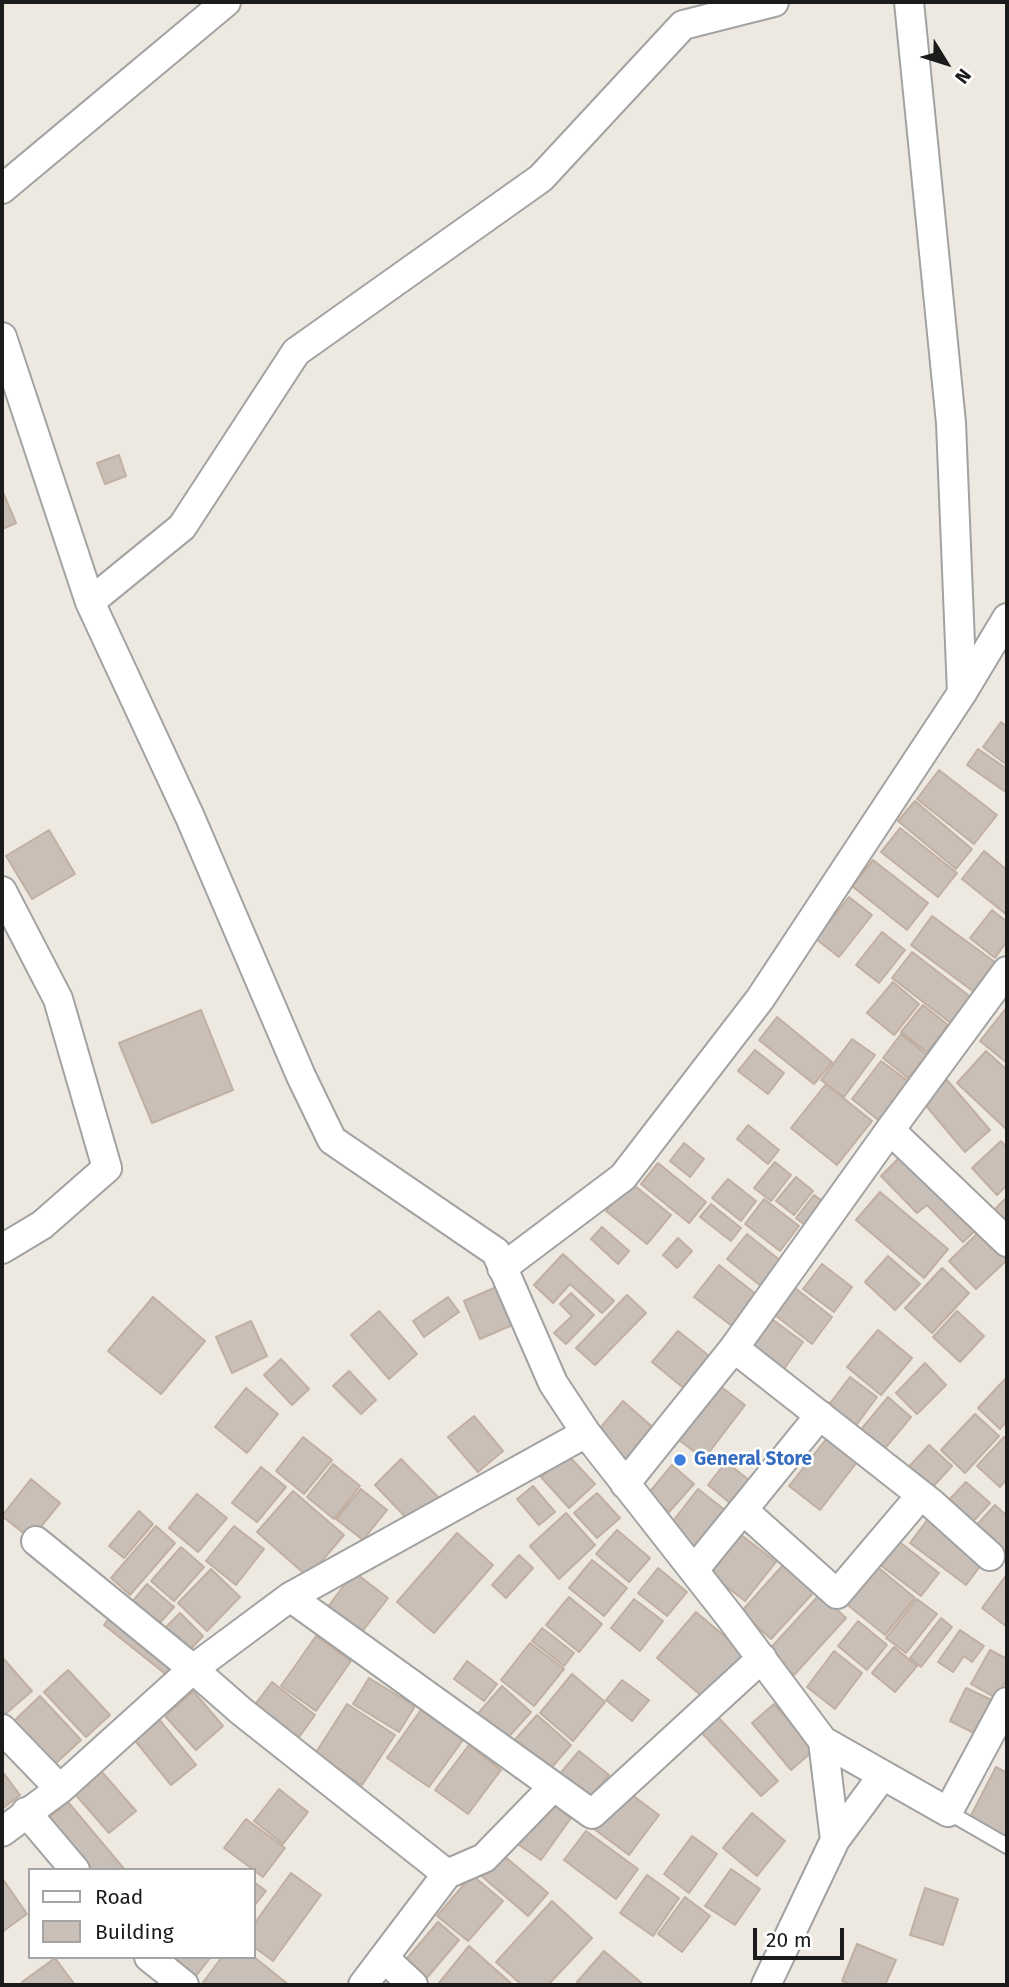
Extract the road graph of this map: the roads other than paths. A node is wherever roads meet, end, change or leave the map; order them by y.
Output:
1 (226, 2) edge
2 (774, 2) edge
3 (909, 2) edge
4 (2, 189) edge
5 (2, 337) edge
6 (90, 602) junction
7 (1007, 618) edge
8 (962, 694) junction
9 (2, 891) edge
10 (1007, 971) edge
11 (890, 1130) junction
12 (1007, 1242) edge
13 (2, 1249) edge
14 (502, 1268) junction
15 (734, 1348) junction
16 (820, 1415) junction
17 (586, 1433) junction
18 (625, 1484) junction
19 (921, 1495) junction
20 (743, 1510) junction
21 (36, 1542) dead end
22 (990, 1556) dead end
23 (694, 1570) junction
24 (290, 1597) junction
25 (762, 1658) junction
26 (193, 1668) junction
27 (1007, 1703) edge
28 (2, 1729) edge
29 (823, 1741) junction
30 (883, 1775) junction
31 (553, 1787) junction
32 (60, 1789) junction
33 (26, 1812) junction
34 (948, 1812) junction
35 (2, 1832) edge
36 (835, 1840) junction
37 (1007, 1846) edge
38 (73, 1868) edge
39 (447, 1874) junction
40 (384, 1958) junction
41 (152, 1959) edge
42 (184, 1985) edge
43 (363, 1985) edge
44 (413, 1985) edge
45 (766, 1985) edge

1 - 4 street
2 - 6 street
3 - 8 street
5 - 6 street
6 - 14 street
7 - 8 street
8 - 14 street
9 - 13 street
10 - 11 street
11 - 12 street
11 - 15 street
14 - 17 street
15 - 16 street
15 - 18 street
16 - 19 street
16 - 20 street
17 - 18 street
17 - 24 street
18 - 23 street
19 - 20 street
19 - 22 street
20 - 23 street
21 - 26 street
23 - 25 street
24 - 26 street
24 - 31 street
25 - 29 street
25 - 31 street
26 - 32 street
26 - 39 street
27 - 34 street
28 - 32 street
29 - 30 street
29 - 36 street
30 - 34 street
30 - 36 street
31 - 39 street
32 - 33 street
33 - 35 street
33 - 38 street
34 - 37 lane
36 - 45 street
39 - 40 street
40 - 43 street
40 - 44 street
41 - 42 street

